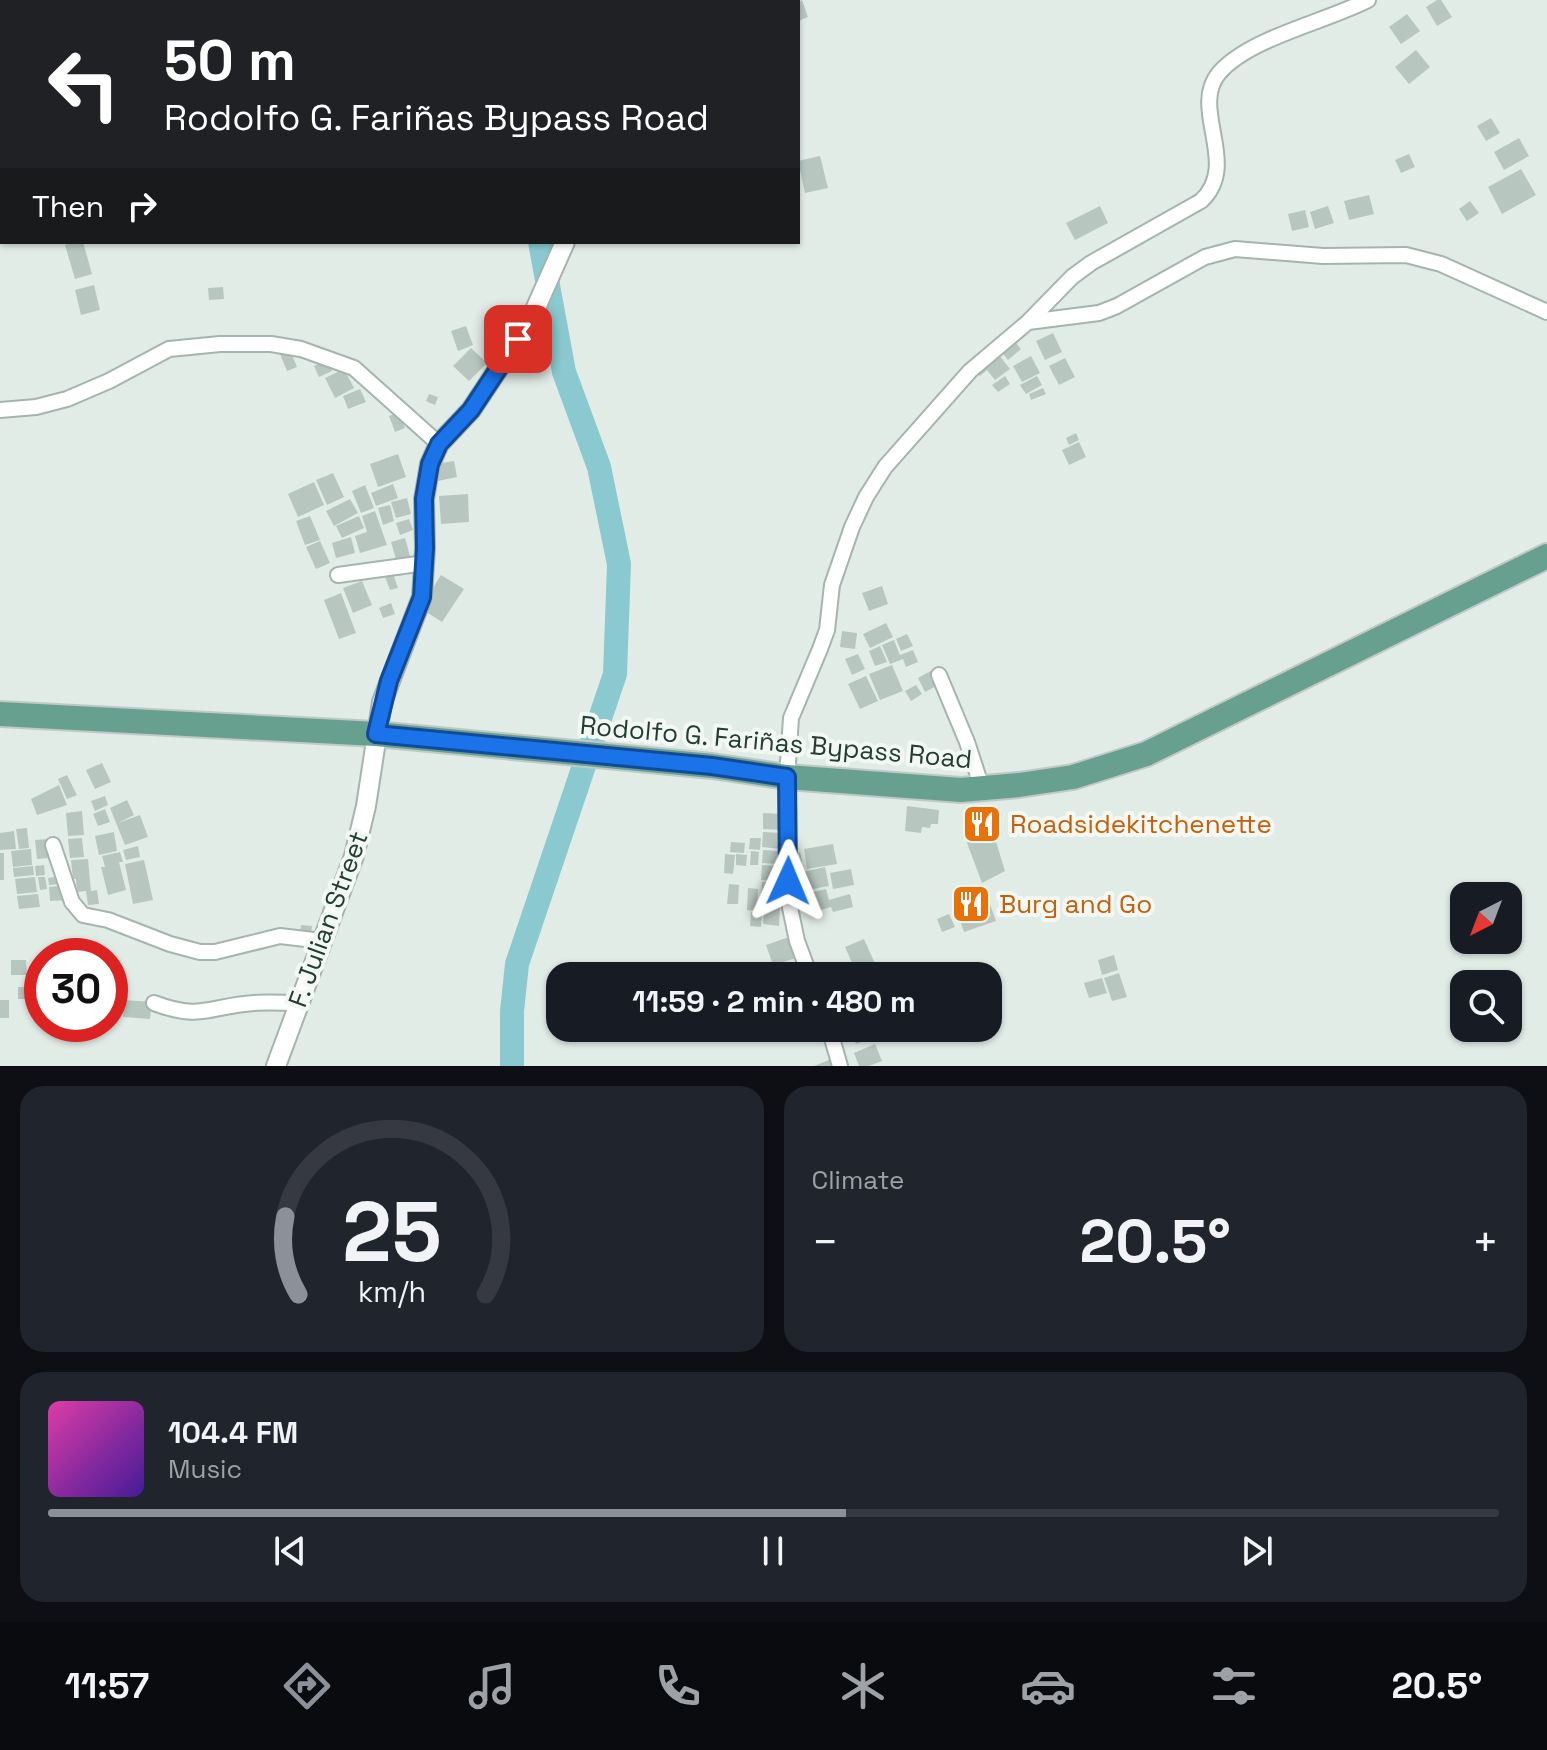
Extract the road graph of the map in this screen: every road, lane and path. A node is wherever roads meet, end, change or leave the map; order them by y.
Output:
1 (1368, 0) edge
2 (565, 244) edge
3 (1547, 312) edge
4 (1028, 322) junction
5 (0, 410) edge
6 (439, 444) junction
7 (1547, 556) edge
8 (425, 563) junction
9 (338, 575) dead end
10 (939, 675) dead end
11 (0, 714) edge
12 (376, 734) junction
13 (787, 777) junction
14 (982, 788) junction
15 (53, 845) dead end
16 (322, 941) junction
17 (805, 962) edge
18 (154, 1003) dead end
19 (298, 1003) junction
20 (833, 1042) edge
21 (276, 1066) edge
22 (840, 1066) edge

1 - 4 street
2 - 6 street, F. Julian Street
3 - 4 street
4 - 13 street
5 - 6 street
6 - 8 street, F. Julian Street
7 - 14 main road, Rodolfo G. Fariñas Bypass Road
8 - 9 street
8 - 12 street, F. Julian Street
10 - 14 street
11 - 12 main road, Rodolfo G. Fariñas Bypass Road
12 - 13 main road, Rodolfo G. Fariñas Bypass Road
12 - 16 street, F. Julian Street
13 - 14 main road, Rodolfo G. Fariñas Bypass Road
13 - 17 street
15 - 16 street
16 - 19 street, F. Julian Street
18 - 19 street
19 - 21 street, F. Julian Street
20 - 22 street

